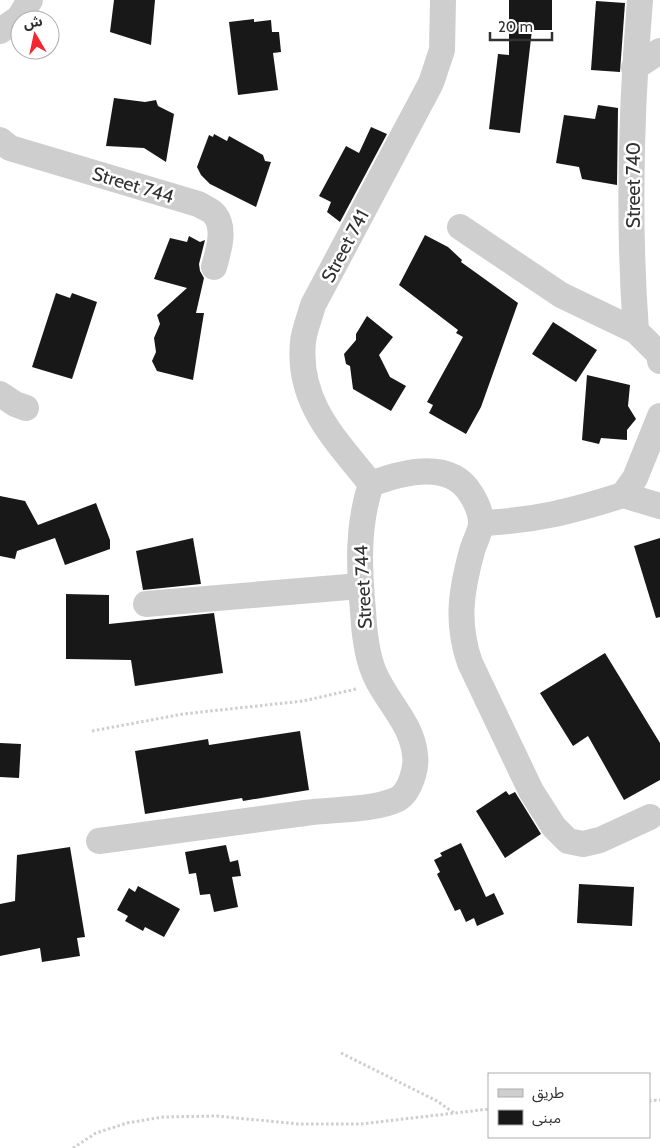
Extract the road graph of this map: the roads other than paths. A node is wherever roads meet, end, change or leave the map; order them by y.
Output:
1 (30, 0) edge
2 (443, 0) edge
3 (640, 0) edge
4 (0, 31) edge
5 (660, 51) edge
6 (634, 68) junction
7 (0, 140) edge
8 (460, 227) dead end
9 (214, 267) dead end
10 (636, 331) junction
11 (660, 361) edge
12 (660, 416) edge
13 (371, 484) junction
14 (623, 495) junction
15 (660, 506) edge
16 (481, 523) junction
17 (360, 586) junction
18 (146, 604) dead end
19 (650, 817) dead end
20 (98, 841) dead end

1 - 4 street
2 - 13 street, Street 741
3 - 6 street, Street 740
5 - 6 street
6 - 10 street, Street 740
7 - 9 street, Street 744
8 - 10 street
10 - 11 street
12 - 14 street
13 - 16 street
13 - 17 street, Street 744
14 - 15 street
14 - 16 street
16 - 19 street
17 - 18 street
17 - 20 street, Street 744

